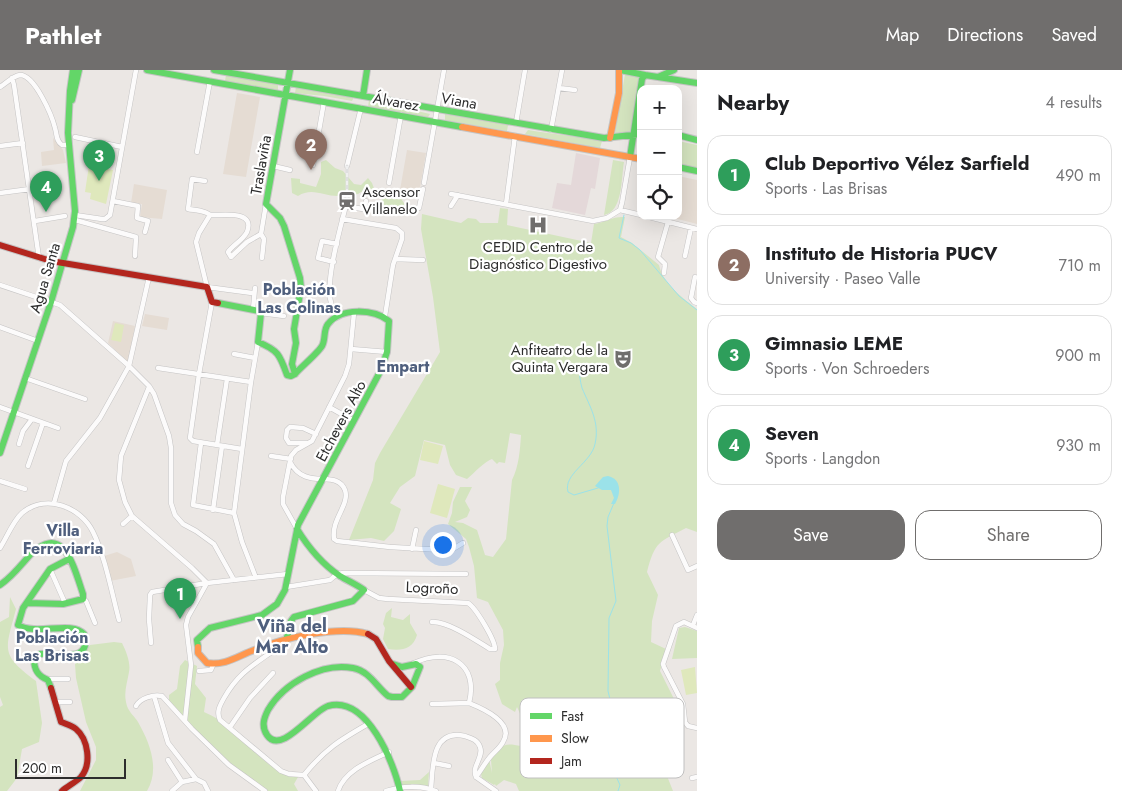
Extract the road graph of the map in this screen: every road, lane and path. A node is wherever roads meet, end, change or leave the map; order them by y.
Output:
1 (73, 70) edge
2 (79, 70) edge
3 (136, 70) edge
4 (148, 70) edge
5 (213, 70) edge
6 (290, 70) edge
7 (367, 70) edge
8 (444, 70) edge
9 (525, 70) edge
10 (562, 70) edge
11 (619, 70) edge
12 (674, 70) edge
13 (645, 75) junction
14 (658, 76) junction
15 (12, 78) junction
16 (198, 79) junction
17 (210, 81) junction
18 (288, 83) junction
19 (697, 84) edge
20 (0, 88) edge
21 (559, 88) junction
22 (575, 90) dead end
23 (286, 95) junction
24 (363, 96) junction
25 (324, 102) junction
26 (70, 105) junction
27 (353, 107) junction
28 (361, 108) junction
29 (437, 110) junction
30 (401, 115) junction
31 (435, 122) junction
32 (516, 124) junction
33 (523, 125) junction
34 (552, 130) junction
35 (637, 130) edge
36 (637, 134) edge
37 (515, 136) junction
38 (682, 136) edge
39 (75, 137) dead end
40 (610, 138) junction
41 (697, 140) edge
42 (23, 143) junction
43 (69, 145) junction
44 (0, 146) edge
45 (122, 147) junction
46 (197, 152) dead end
47 (630, 157) junction
48 (637, 158) edge
49 (313, 165) dead end
50 (273, 166) junction
51 (347, 166) dead end
52 (682, 168) edge
53 (290, 170) dead end
54 (697, 171) edge
55 (205, 181) dead end
56 (389, 183) dead end
57 (30, 189) junction
58 (0, 194) edge
59 (451, 194) dead end
60 (458, 195) junction
61 (113, 201) junction
62 (366, 201) dead end
63 (266, 204) junction
64 (506, 204) junction
65 (451, 206) dead end
66 (419, 208) dead end
67 (620, 210) junction
68 (637, 214) edge
69 (210, 215) junction
70 (65, 216) dead end
71 (75, 218) junction
72 (342, 218) junction
73 (660, 220) edge
74 (34, 221) junction
75 (668, 222) junction
76 (691, 228) junction
77 (697, 229) edge
78 (145, 232) dead end
79 (261, 234) junction
80 (337, 244) junction
81 (0, 245) edge
82 (135, 256) dead end
83 (685, 256) dead end
84 (39, 258) junction
85 (262, 258) dead end
86 (395, 259) junction
87 (423, 260) dead end
88 (334, 262) junction
89 (63, 263) junction
90 (664, 273) dead end
91 (148, 277) junction
92 (695, 277) dead end
93 (0, 285) edge
94 (207, 287) junction
95 (51, 302) junction
96 (212, 302) junction
97 (697, 304) edge
98 (253, 310) junction
99 (261, 313) junction
100 (354, 313) junction
101 (284, 316) dead end
102 (385, 316) junction
103 (336, 317) junction
104 (0, 327) edge
105 (38, 341) junction
106 (258, 342) junction
107 (351, 349) junction
108 (387, 352) junction
109 (234, 354) dead end
110 (255, 358) junction
111 (132, 366) junction
112 (158, 368) dead end
113 (199, 374) junction
114 (295, 374) junction
115 (25, 378) junction
116 (227, 379) junction
117 (251, 382) junction
118 (149, 386) junction
119 (85, 399) dead end
120 (329, 407) junction
121 (0, 408) edge
122 (14, 412) junction
123 (32, 419) junction
124 (354, 420) junction
125 (43, 423) junction
126 (58, 428) dead end
127 (316, 434) junction
128 (201, 443) junction
129 (307, 443) junction
130 (19, 444) dead end
131 (219, 446) junction
132 (242, 449) junction
133 (0, 453) edge
134 (271, 456) dead end
135 (290, 460) junction
136 (28, 466) dead end
137 (324, 479) junction
138 (0, 481) edge
139 (25, 489) dead end
140 (54, 503) junction
141 (213, 510) junction
142 (234, 513) junction
143 (132, 516) junction
144 (123, 524) dead end
145 (297, 529) junction
146 (416, 530) dead end
147 (672, 535) dead end
148 (463, 543) dead end
149 (0, 548) edge
150 (412, 549) junction
151 (69, 559) junction
152 (697, 566) edge
153 (50, 568) junction
154 (288, 574) junction
155 (337, 574) junction
156 (466, 574) dead end
157 (256, 578) junction
158 (234, 580) junction
159 (207, 583) junction
160 (0, 585) edge
161 (286, 587) junction
162 (364, 590) junction
163 (83, 599) junction
164 (27, 603) junction
165 (64, 603) junction
166 (697, 615) edge
167 (119, 620) dead end
168 (432, 622) dead end
169 (95, 623) dead end
170 (695, 626) edge
171 (290, 630) junction
172 (299, 637) junction
173 (286, 641) junction
174 (151, 643) dead end
175 (426, 659) junction
176 (413, 664) junction
177 (213, 665) junction
178 (420, 667) junction
179 (400, 669) junction
180 (199, 671) dead end
181 (273, 673) dead end
182 (68, 679) dead end
183 (48, 680) junction
184 (412, 684) junction
185 (154, 696) junction
186 (680, 698) edge
187 (55, 702) junction
188 (70, 702) dead end
189 (469, 703) junction
190 (432, 704) dead end
191 (136, 706) dead end
192 (684, 713) edge
193 (185, 720) junction
194 (368, 724) junction
195 (230, 728) junction
196 (697, 728) edge
197 (388, 752) junction
198 (168, 760) dead end
199 (434, 763) junction
200 (449, 766) dead end
201 (304, 775) junction
202 (476, 777) junction
203 (196, 779) junction
204 (182, 782) junction
205 (400, 789) edge
206 (434, 790) edge
207 (62, 791) edge
208 (172, 791) edge
209 (208, 791) edge
210 (265, 791) edge
211 (316, 791) edge
212 (338, 791) edge
213 (386, 791) edge
214 (496, 791) edge

1 - 26 street, Agua Santa
2 - 26 street, Agua Santa
3 - 45 street
4 - 16 street, Álvarez
5 - 16 street
5 - 18 street, Viana
6 - 18 street, Traslaviña
7 - 24 street
8 - 29 street
9 - 32 street
10 - 21 street
11 - 13 street
11 - 40 street
12 - 14 street
13 - 14 street
13 - 35 street
14 - 19 street
15 - 20 street
15 - 42 street
15 - 43 street
16 - 17 street, Álvarez
17 - 23 street, Álvarez
17 - 46 street
18 - 23 street, Traslaviña
18 - 24 street, Viana
21 - 22 street
21 - 34 street
23 - 25 street, Álvarez
23 - 50 street, Traslaviña
24 - 27 street
24 - 29 street, Viana
25 - 27 street, Álvarez
25 - 49 street
26 - 43 street, Agua Santa
27 - 28 street, Álvarez
28 - 30 street, Álvarez
28 - 51 street
29 - 31 street
29 - 32 street, Viana
30 - 31 street, Álvarez
30 - 56 street
31 - 37 street, Álvarez
31 - 66 street
32 - 33 street, Viana
33 - 34 street, Viana
33 - 37 street
34 - 40 street, Viana
36 - 40 street, Viana
36 - 47 street
37 - 47 street, Álvarez
37 - 64 street
38 - 41 street
39 - 45 street
42 - 44 street
42 - 57 street
43 - 71 street, Agua Santa
45 - 61 street
47 - 48 street, Álvarez
47 - 67 street
50 - 53 street
50 - 63 street, Traslaviña
52 - 54 street
55 - 69 street
57 - 58 street
57 - 74 street
59 - 60 street
60 - 64 street
60 - 65 street
61 - 71 street
61 - 78 street
62 - 72 street
63 - 79 street
63 - 114 street, Traslaviña
64 - 67 street
67 - 68 street
69 - 79 street
69 - 94 street
70 - 74 street
71 - 82 street
71 - 89 street, Agua Santa
72 - 80 street
72 - 86 street, Etchevers Alto
73 - 75 street
74 - 84 street
75 - 76 street
75 - 90 street
76 - 77 street
76 - 83 street
79 - 85 street
80 - 88 street
80 - 88 street
81 - 84 street
84 - 89 street
86 - 87 street
86 - 102 street, Etchevers Alto
88 - 103 street
89 - 91 street
89 - 95 street, Agua Santa
91 - 94 street
91 - 111 street
92 - 97 street
93 - 95 street
94 - 96 street
94 - 98 street
95 - 105 street, Agua Santa
95 - 111 street
96 - 98 street
96 - 113 street
98 - 99 street
99 - 101 street
99 - 106 street
100 - 102 street
100 - 103 street
100 - 107 street
102 - 108 street, Etchevers Alto
103 - 114 street
104 - 105 street
105 - 115 street, Agua Santa
106 - 110 street
106 - 114 street
107 - 108 street
107 - 120 street
108 - 124 street, Etchevers Alto
109 - 110 street
110 - 117 street
111 - 118 street
111 - 140 street
112 - 113 street
113 - 116 street
113 - 128 street
115 - 119 street
115 - 122 street, Agua Santa
116 - 117 street
116 - 131 street
117 - 132 street
118 - 143 street
118 - 158 street
120 - 124 street
120 - 127 street
121 - 122 street
122 - 123 street
122 - 133 street, Agua Santa
123 - 125 street
123 - 130 street
124 - 137 street, Etchevers Alto
125 - 126 street
125 - 136 street
127 - 129 street
127 - 129 street
128 - 131 street
128 - 141 street
129 - 135 street
131 - 132 street
131 - 141 street
132 - 142 street
134 - 135 street
135 - 137 street
135 - 145 street
137 - 145 street, Etchevers Alto
137 - 150 street
138 - 139 street
140 - 149 street
140 - 167 street
141 - 142 street
142 - 157 street
143 - 144 street
143 - 159 street
145 - 154 street, Etchevers Alto
145 - 155 street, Logroño
146 - 150 street
147 - 152 street
148 - 150 street
151 - 153 street
151 - 160 street
151 - 163 street
153 - 164 street
153 - 165 street
154 - 157 street
154 - 161 street, Etchevers Alto
155 - 156 street
155 - 161 street
155 - 162 street, Logroño
157 - 158 street
158 - 159 street
159 - 174 street
159 - 193 street
161 - 177 street
162 - 168 street, Logroño
162 - 171 street
163 - 165 street
163 - 169 street
164 - 165 street
164 - 183 street
166 - 170 street
170 - 186 street
171 - 172 street
171 - 173 street
172 - 173 street
172 - 179 street
173 - 177 street
173 - 195 street
175 - 176 street
175 - 178 street
175 - 189 street
176 - 178 street
176 - 179 street
177 - 180 street
178 - 184 street
179 - 184 street
181 - 195 street
182 - 183 street
183 - 187 street
184 - 194 street
185 - 191 street
185 - 193 street
185 - 203 street
187 - 188 street
187 - 207 street
189 - 190 street
189 - 202 street
192 - 196 street
193 - 210 street
194 - 197 street
194 - 201 street
195 - 201 street
197 - 205 street
197 - 212 street
198 - 204 street
199 - 200 street
199 - 202 street
199 - 206 street
201 - 211 street
202 - 214 street
203 - 204 street
203 - 209 street
204 - 208 street
205 - 206 street
205 - 213 street

